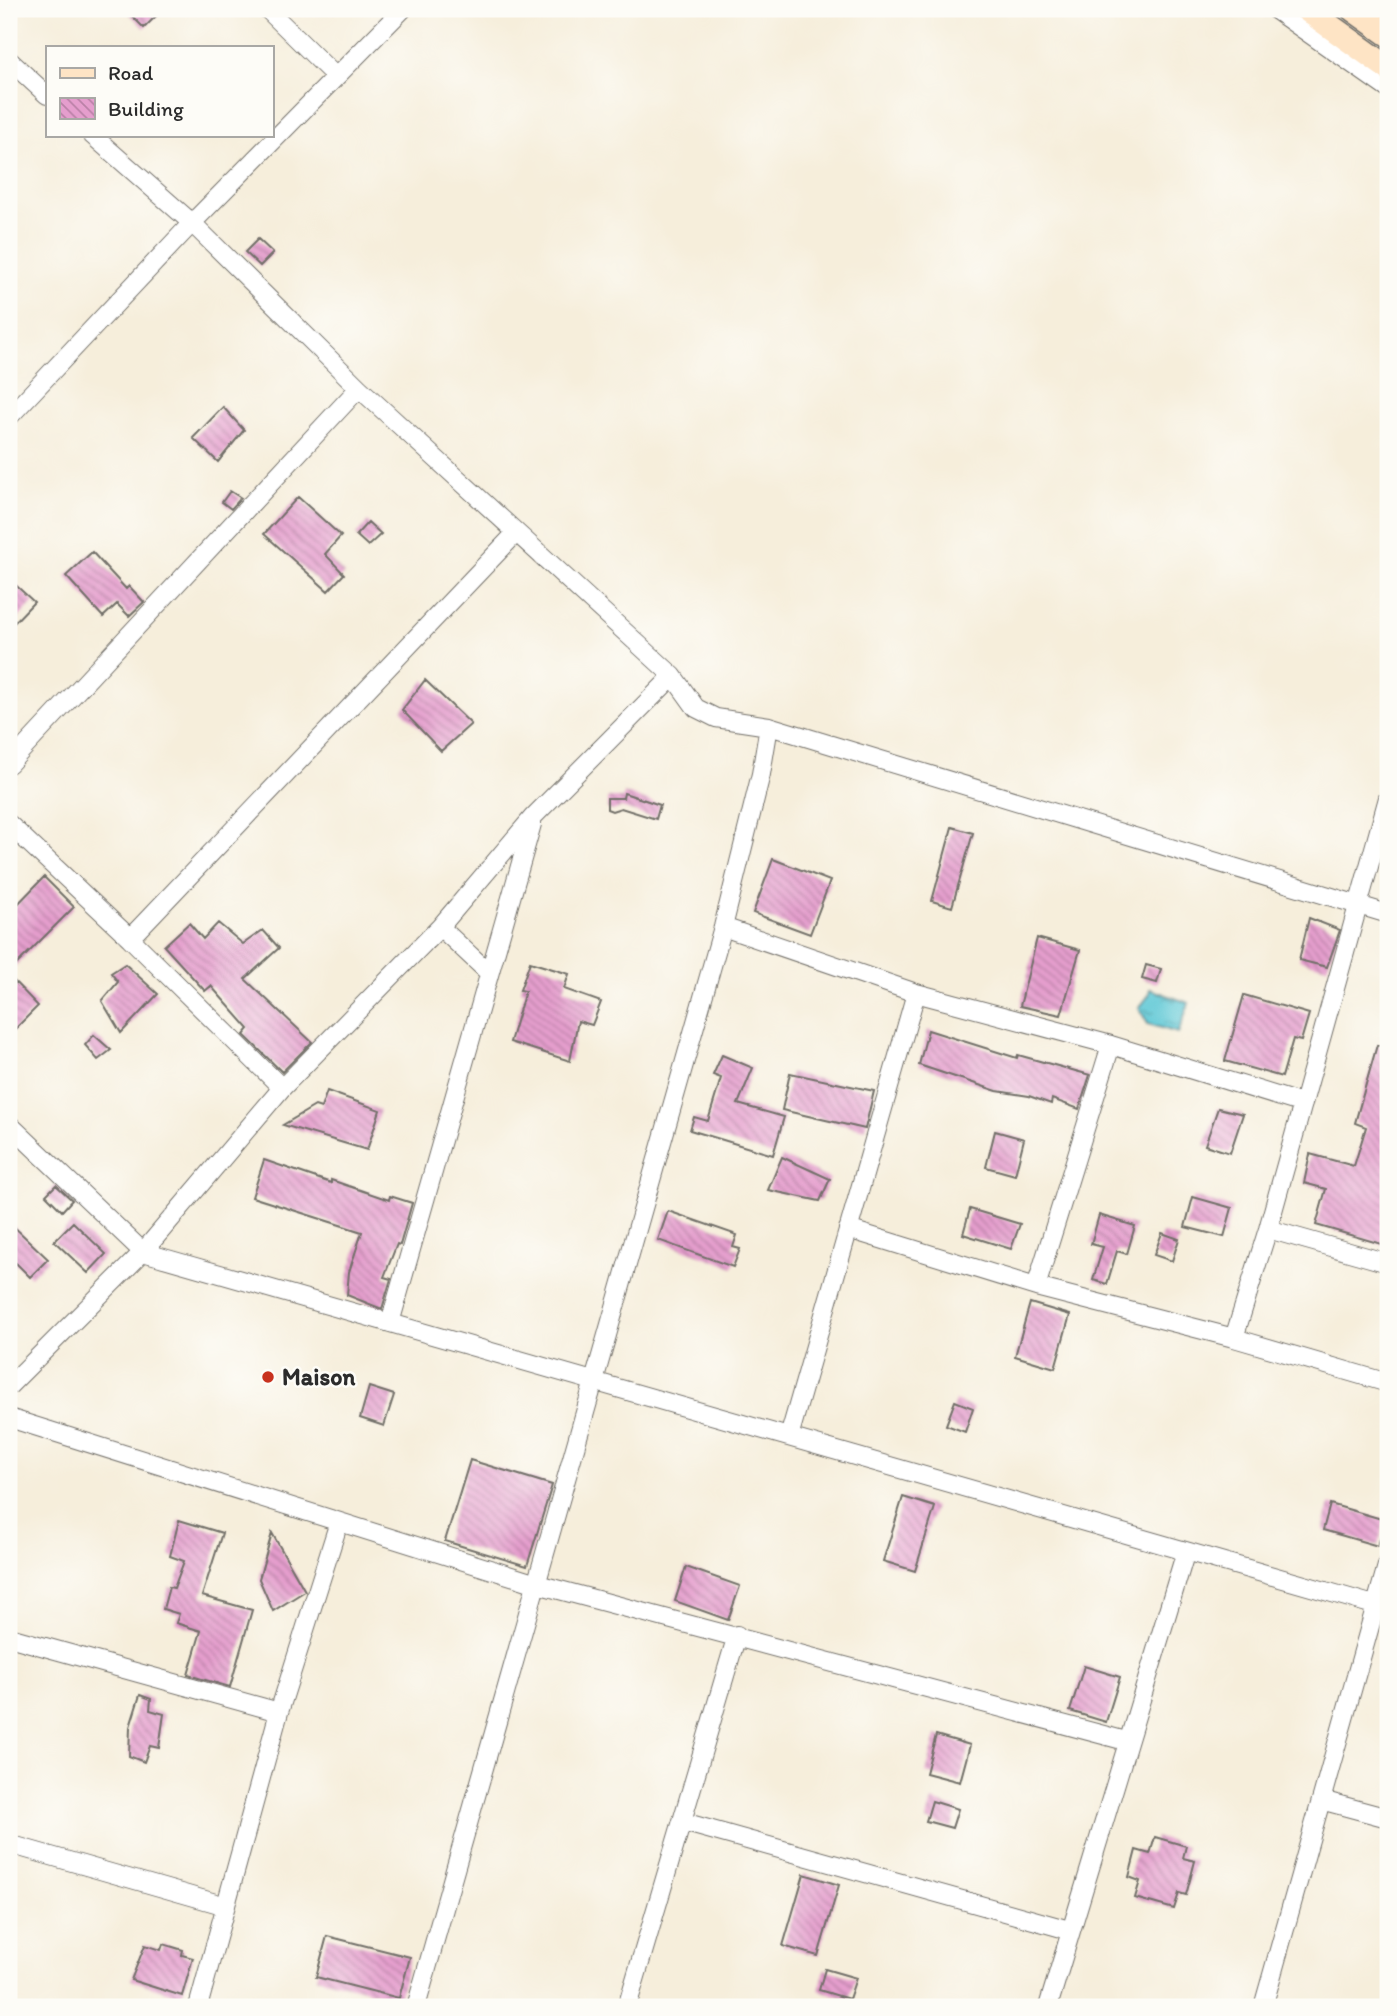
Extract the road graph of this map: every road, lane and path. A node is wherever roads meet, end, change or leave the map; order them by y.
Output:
1 (267, 9) edge
2 (403, 9) edge
3 (1274, 9) edge
4 (1306, 9) edge
5 (1353, 9) edge
6 (1388, 34) edge
7 (11, 68) edge
8 (1388, 68) edge
9 (336, 77) junction
10 (1388, 89) edge
11 (46, 94) edge
12 (93, 136) edge
13 (192, 223) junction
14 (359, 388) junction
15 (9, 416) edge
16 (516, 533) junction
17 (673, 676) junction
18 (769, 726) junction
19 (9, 764) edge
20 (1388, 798) edge
21 (533, 817) junction
22 (9, 824) edge
23 (1357, 905) junction
24 (1388, 914) edge
25 (440, 927) junction
26 (723, 927) junction
27 (130, 937) junction
28 (489, 973) junction
29 (916, 993) junction
30 (1111, 1045) junction
31 (282, 1088) junction
32 (1303, 1104) junction
33 (9, 1124) edge
34 (848, 1229) junction
35 (1268, 1229) junction
36 (143, 1252) junction
37 (1388, 1263) edge
38 (1036, 1287) junction
39 (390, 1323) junction
40 (1234, 1338) junction
41 (595, 1382) junction
42 (1388, 1383) edge
43 (9, 1385) edge
44 (9, 1418) edge
45 (789, 1437) junction
46 (339, 1522) junction
47 (1186, 1551) junction
48 (1388, 1562) edge
49 (537, 1584) junction
50 (1382, 1607) edge
51 (737, 1635) junction
52 (9, 1637) edge
53 (279, 1712) junction
54 (1126, 1741) junction
55 (1321, 1800) junction
56 (1388, 1818) edge
57 (683, 1822) junction
58 (9, 1844) edge
59 (226, 1906) junction
60 (1069, 1930) junction
61 (631, 2006) edge
62 (198, 2007) edge
63 (416, 2007) edge
64 (1048, 2007) edge
65 (1263, 2007) edge

1 - 9 street
2 - 9 street
3 - 10 street
4 - 8 main road
5 - 6 main road
7 - 11 street
9 - 13 street
12 - 13 street
13 - 14 street
13 - 15 street
14 - 16 street
14 - 19 street
16 - 17 street
16 - 27 street
17 - 18 street
17 - 21 street
18 - 23 street
18 - 26 street
20 - 23 street
21 - 25 street
21 - 28 street
22 - 27 street
23 - 24 street
23 - 32 street
25 - 28 street
25 - 31 street
26 - 29 street
26 - 41 street
27 - 31 street
28 - 39 street
29 - 30 street
29 - 34 street
30 - 32 street
30 - 38 street
31 - 36 street
32 - 35 street
33 - 36 street
34 - 38 street
34 - 45 street
35 - 37 street
35 - 40 street
36 - 39 street
36 - 43 street
38 - 40 street
39 - 41 street
40 - 42 street
41 - 45 street
41 - 49 street
44 - 46 street
45 - 47 street
46 - 49 street
46 - 53 street
47 - 50 street
47 - 54 street
48 - 50 street
49 - 51 street
49 - 63 street
50 - 55 street
51 - 54 street
51 - 57 street
52 - 53 street
53 - 59 street
54 - 60 street
55 - 56 street
55 - 65 street
57 - 60 street
57 - 61 street
58 - 59 street
59 - 62 street
60 - 64 street

